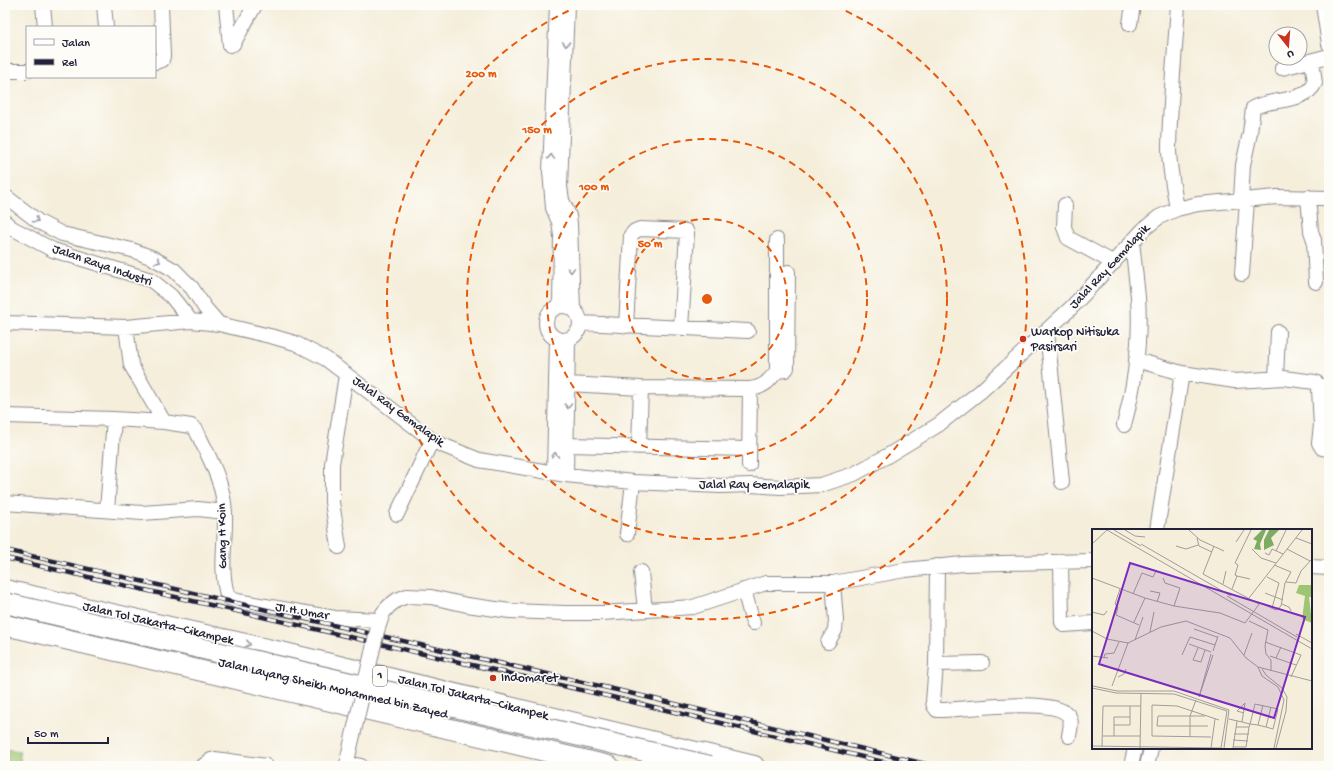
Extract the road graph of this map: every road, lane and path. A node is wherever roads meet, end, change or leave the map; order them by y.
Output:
1 (43, 5) edge
2 (104, 5) edge
3 (161, 5) edge
4 (226, 5) edge
5 (255, 5) edge
6 (558, 5) edge
7 (568, 5) edge
8 (1134, 5) edge
9 (1178, 5) edge
10 (1323, 5) edge
11 (1130, 24) dead end
12 (45, 26) edge
13 (106, 26) edge
14 (1329, 44) edge
15 (1329, 56) edge
16 (1312, 61) junction
17 (156, 62) edge
18 (1282, 68) dead end
19 (5, 71) edge
20 (26, 71) edge
21 (5, 196) edge
22 (1308, 198) junction
23 (1329, 198) edge
24 (1244, 200) junction
25 (1065, 205) dead end
26 (1177, 208) junction
27 (563, 218) junction
28 (5, 222) edge
29 (777, 240) dead end
30 (1132, 241) junction
31 (1114, 263) junction
32 (788, 272) dead end
33 (1242, 274) dead end
34 (1316, 282) dead end
35 (566, 308) junction
36 (191, 321) junction
37 (5, 323) edge
38 (580, 323) junction
39 (219, 324) junction
40 (126, 326) junction
41 (626, 326) junction
42 (681, 328) junction
43 (1047, 331) junction
44 (748, 332) dead end
45 (1278, 332) dead end
46 (563, 339) junction
47 (1136, 360) junction
48 (777, 371) junction
49 (1182, 373) junction
50 (346, 375) junction
51 (1276, 378) junction
52 (568, 384) junction
53 (641, 388) junction
54 (750, 390) junction
55 (5, 416) edge
56 (114, 419) junction
57 (164, 422) junction
58 (1124, 425) dead end
59 (432, 440) junction
60 (567, 445) junction
61 (639, 447) junction
62 (748, 449) junction
63 (1329, 450) edge
64 (749, 465) dead end
65 (560, 474) junction
66 (633, 482) junction
67 (1062, 482) dead end
68 (5, 504) edge
69 (107, 510) junction
70 (225, 512) junction
71 (397, 514) dead end
72 (1157, 529) edge
73 (627, 534) dead end
74 (338, 547) dead end
75 (1061, 561) junction
76 (1092, 561) edge
77 (937, 566) junction
78 (1312, 567) edge
79 (1329, 568) edge
80 (640, 572) dead end
81 (833, 583) junction
82 (5, 590) edge
83 (744, 590) junction
84 (227, 594) joint
85 (5, 603) edge
86 (645, 610) junction
87 (5, 613) edge
88 (753, 623) dead end
89 (1092, 623) edge
90 (5, 624) edge
91 (379, 626) junction
92 (828, 642) dead end
93 (936, 664) junction
94 (982, 664) dead end
95 (1069, 736) dead end
96 (1135, 749) edge
97 (1151, 749) edge
98 (347, 762) edge
99 (247, 765) edge
100 (203, 766) edge
101 (266, 766) edge
102 (361, 766) edge
103 (609, 766) edge
104 (660, 766) edge
105 (710, 766) edge
106 (754, 766) edge
107 (1131, 766) edge
108 (1147, 766) edge

1 - 12 street
2 - 13 street
3 - 17 street
4 - 5 street
27 -> 6 street
7 -> 27 street
8 - 11 street
9 - 26 street
10 - 14 street
15 - 16 street
16 - 18 street
16 - 24 street
19 - 20 street
21 -> 39 street, Jalan Raya Industri
22 - 23 street, Jalal Ray Gemalapik
22 - 24 street, Jalal Ray Gemalapik
22 - 34 street
24 - 26 street, Jalal Ray Gemalapik
24 - 33 street
25 - 31 street
26 - 30 street, Jalal Ray Gemalapik
27 - 35 street
28 - 36 street, Jalan Raya Industri
29 - 48 street
30 - 31 street, Jalal Ray Gemalapik
30 - 47 street
31 - 43 street, Jalal Ray Gemalapik
32 - 48 street
35 - 38 street
35 - 46 street
36 - 39 street, Jalal Ray Gemalapik
36 - 40 street, Jalal Ray Gemalapik
37 - 40 street, Jalal Ray Gemalapik
38 - 41 street
38 - 46 street
39 - 50 street, Jalal Ray Gemalapik
40 - 57 street
41 - 42 street
41 - 42 street
42 - 44 street
43 - 66 street, Jalal Ray Gemalapik
43 - 67 street
45 - 51 street
46 - 52 street
65 -> 46 street
47 - 49 street
47 - 58 street
48 - 54 street
49 - 51 street
49 - 72 street
50 - 59 street, Jalal Ray Gemalapik
50 - 74 street
51 - 63 street
52 - 53 street
52 -> 60 street
53 - 54 street
53 - 61 street
54 - 62 street
55 - 56 street
56 - 57 street
56 - 69 street
57 - 70 street, Gang H Koin
59 - 65 street, Jalal Ray Gemalapik
59 - 71 street
60 - 61 street
60 - 65 street
61 - 62 street
62 - 64 street
65 - 66 street, Jalal Ray Gemalapik
66 - 73 street
68 - 69 street
69 - 70 street
70 - 84 street, Gang H Koin
75 - 76 street
75 - 77 street
75 - 89 street
77 - 81 street
77 - 93 street
78 - 79 street
80 - 86 street
81 - 83 street
81 - 92 street
82 -> 106 highway, Jalan Tol Jakarta–Cikampek / 1
83 - 86 street
83 - 88 street
84 - 91 street, JI.H.Umar
85 - 105 highway, Jalan Layang Sheikh Mohammed bin Zayed / 1, bridge
86 - 91 street
87 - 104 highway, Jalan Layang Sheikh Mohammed bin Zayed / 1
90 - 103 highway
91 - 98 street, bridge
93 - 94 street
93 - 95 street
96 - 107 street
97 - 108 street
98 - 102 street
99 - 100 street
99 - 101 street

